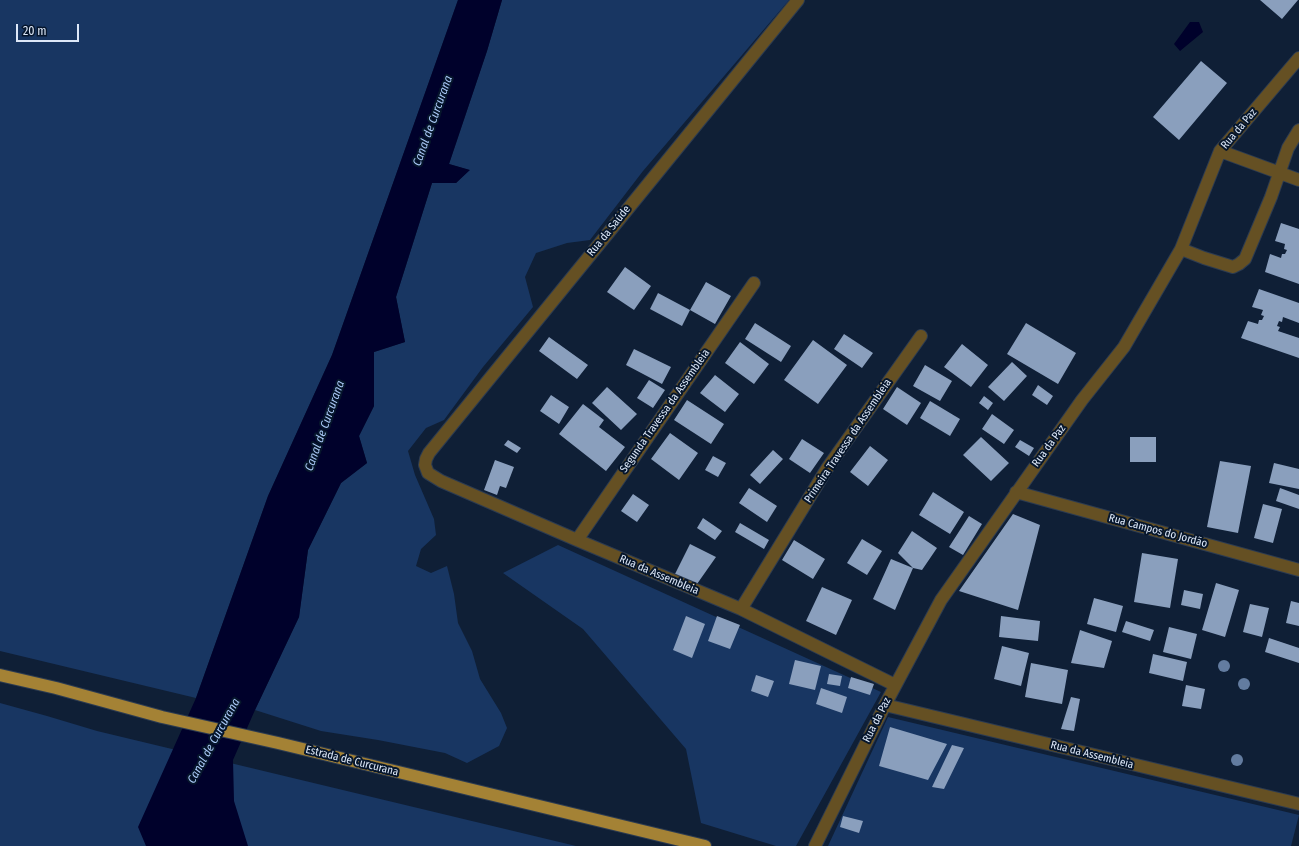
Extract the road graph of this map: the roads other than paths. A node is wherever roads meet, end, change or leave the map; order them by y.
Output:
1 (798, 0) edge
2 (1299, 58) edge
3 (1299, 130) edge
4 (1220, 151) junction
5 (1279, 173) junction
6 (1299, 180) edge
7 (1181, 249) junction
8 (754, 282) dead end
9 (921, 336) dead end
10 (425, 465) joint
11 (1016, 492) junction
12 (577, 540) junction
13 (1299, 570) edge
14 (741, 609) junction
15 (0, 675) edge
16 (895, 685) junction
17 (885, 705) junction
18 (1299, 804) edge
19 (705, 846) edge
20 (814, 846) edge

1 - 10 street, Rua da Saúde
2 - 4 street, Rua da Paz
3 - 5 street
4 - 5 street
4 - 7 street, Rua da Paz
5 - 6 street
5 - 7 street
7 - 11 street, Rua da Paz
8 - 12 street, Segunda Travessa da Assembleia
9 - 14 street, Primeira Travessa da Assembleia
10 - 12 street, Rua da Assembleia
11 - 13 street, Rua Campos do Jordão
11 - 16 street, Rua da Paz
12 - 14 street, Rua da Assembleia
14 - 16 street, Rua da Assembleia
15 - 19 main road, Estrada de Curcurana
16 - 17 street, Rua da Paz
17 - 18 street, Rua da Assembleia
17 - 20 street, Rua da Paz

